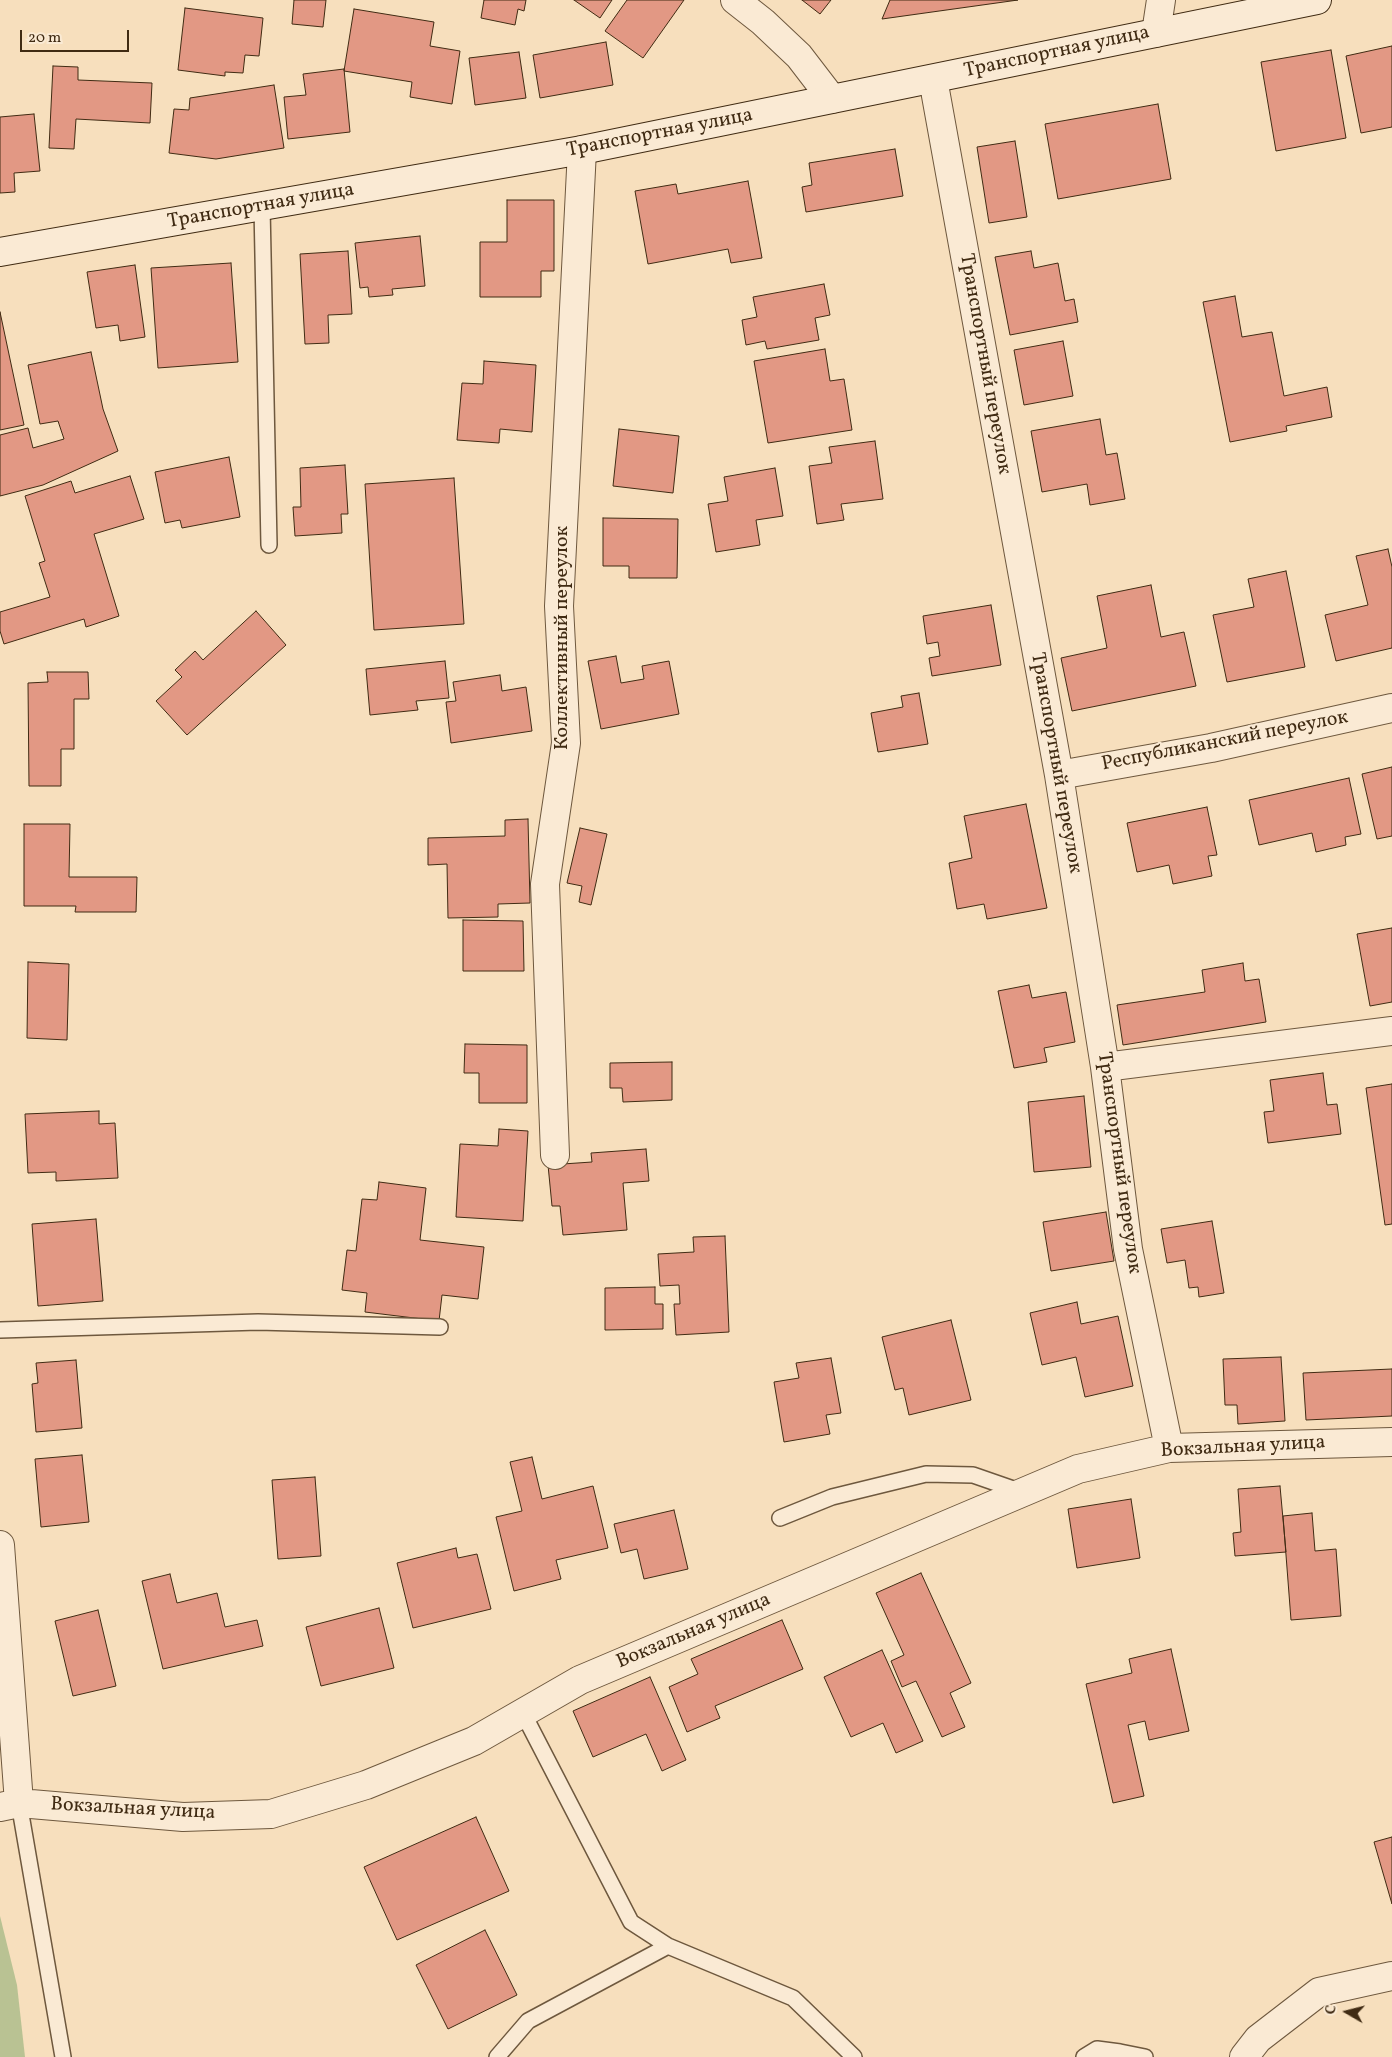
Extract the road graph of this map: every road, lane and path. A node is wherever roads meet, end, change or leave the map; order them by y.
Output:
1 (735, 0) edge
2 (1161, 0) edge
3 (1317, 0) edge
4 (1156, 33) junction
5 (933, 79) junction
6 (832, 99) junction
7 (582, 150) junction
8 (262, 207) junction
9 (0, 252) edge
10 (269, 546) dead end
11 (1392, 708) edge
12 (1059, 775) junction
13 (1392, 1030) edge
14 (1105, 1067) junction
15 (555, 1155) dead end
16 (440, 1327) dead end
17 (0, 1330) edge
18 (1392, 1442) edge
19 (1168, 1448) junction
20 (1023, 1492) junction
21 (780, 1518) dead end
22 (0, 1545) edge
23 (523, 1713) junction
24 (9, 1805) edge
25 (668, 1946) junction
26 (1392, 1976) edge
27 (63, 2057) edge
28 (497, 2057) edge
29 (854, 2057) edge
30 (1084, 2057) edge
31 (1145, 2057) edge
32 (1244, 2057) edge

1 - 6 street
2 - 4 street
3 - 4 street, Транспортная улица
4 - 5 street, Транспортная улица
5 - 6 street, Транспортная улица
5 - 12 street, Транспортный переулок
6 - 7 street, Транспортная улица
7 - 8 street, Транспортная улица
7 - 15 street, Коллективный переулок
8 - 9 street, Транспортная улица
8 - 10 lane
11 - 12 street, Республиканский переулок
12 - 14 street, Транспортный переулок
13 - 14 street
14 - 19 street, Транспортный переулок
16 - 17 lane
18 - 19 street, Вокзальная улица
19 - 20 street, Вокзальная улица
20 - 21 lane
20 - 23 street, Вокзальная улица
22 - 24 street
23 - 24 street, Вокзальная улица
23 - 25 lane
24 - 27 lane
25 - 28 lane
25 - 29 lane
26 - 32 street
30 - 31 lane

